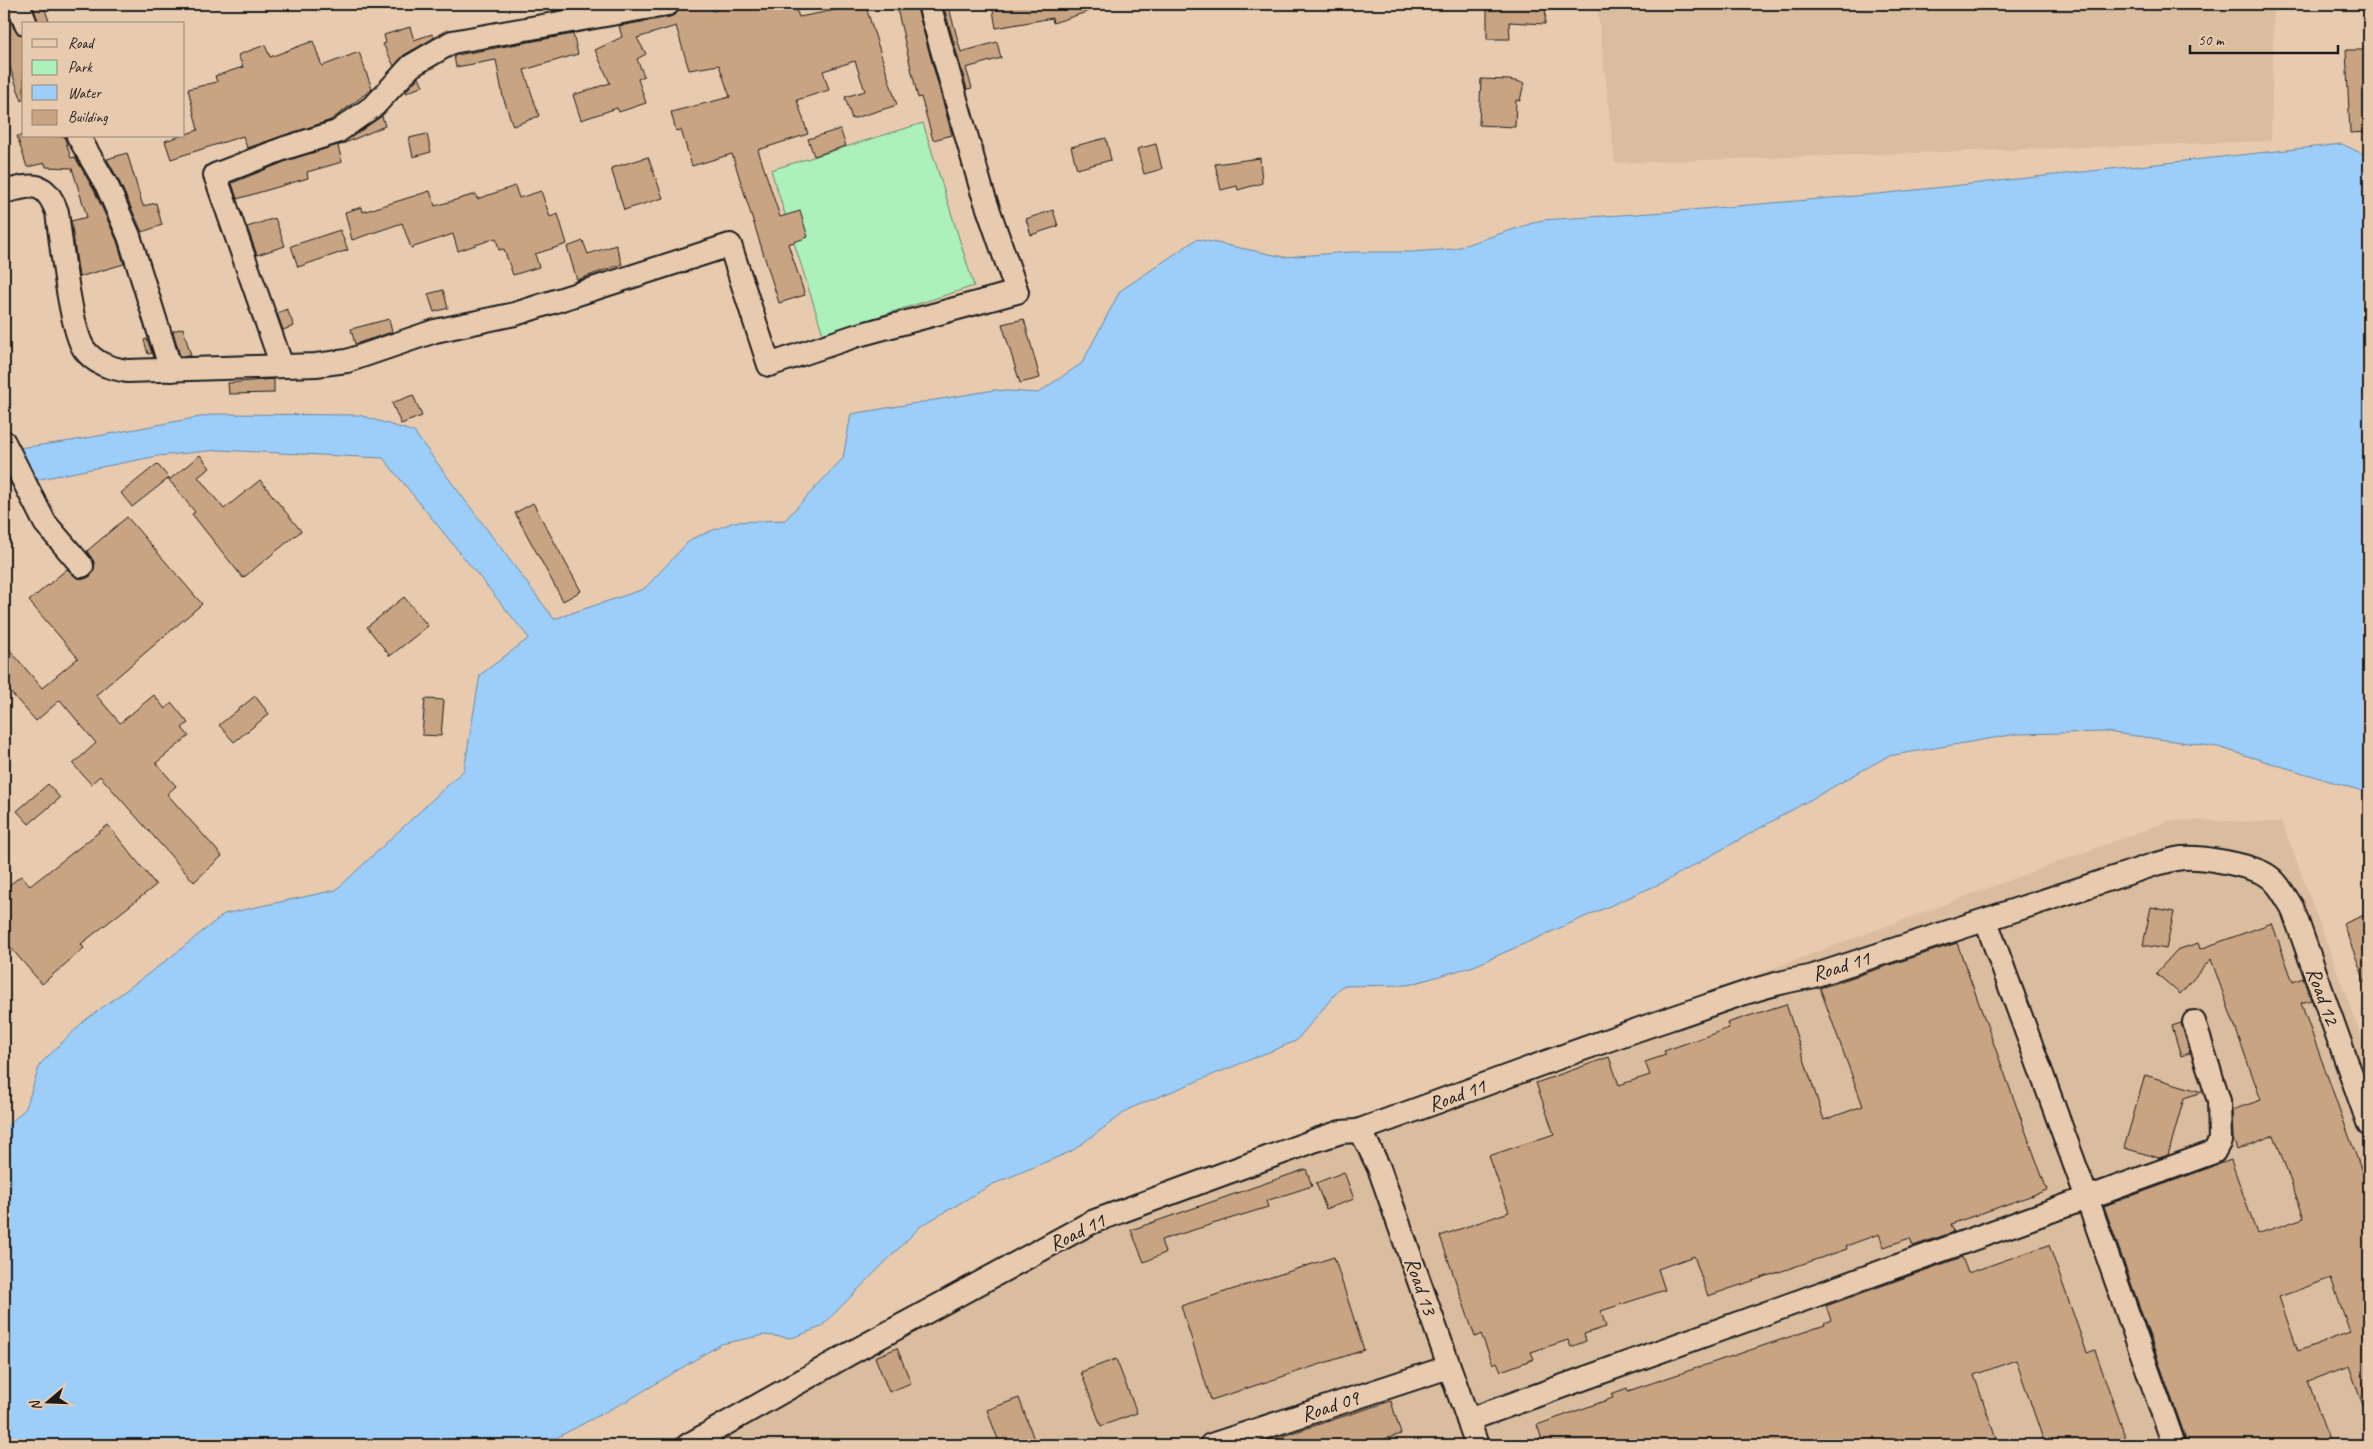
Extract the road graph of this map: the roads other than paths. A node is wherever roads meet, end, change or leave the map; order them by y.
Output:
1 (18, 4) edge
2 (668, 4) edge
3 (929, 4) edge
4 (25, 22) edge
5 (79, 138) edge
6 (4, 192) edge
7 (282, 366) junction
8 (171, 370) junction
9 (4, 442) edge
10 (82, 566) dead end
11 (2265, 874) joint
12 (1986, 921) junction
13 (2194, 1022) dead end
14 (2369, 1125) edge
15 (1357, 1131) junction
16 (2087, 1198) junction
17 (1449, 1367) junction
18 (1468, 1420) junction
19 (688, 1445) edge
20 (1211, 1445) edge
21 (1477, 1445) edge
22 (2174, 1445) edge

1 - 4 street
2 - 7 street
3 - 7 street
5 - 8 street
6 - 8 street
7 - 8 street
9 - 10 street
11 - 12 street, Road 11
11 - 14 street, Road 12
12 - 15 street, Road 11
12 - 16 street
13 - 16 street
15 - 17 street, Road 13
15 - 19 street, Road 11
16 - 18 street
16 - 22 street
17 - 18 street, Road 13
17 - 20 street, Road 09
18 - 21 street, Road 13

